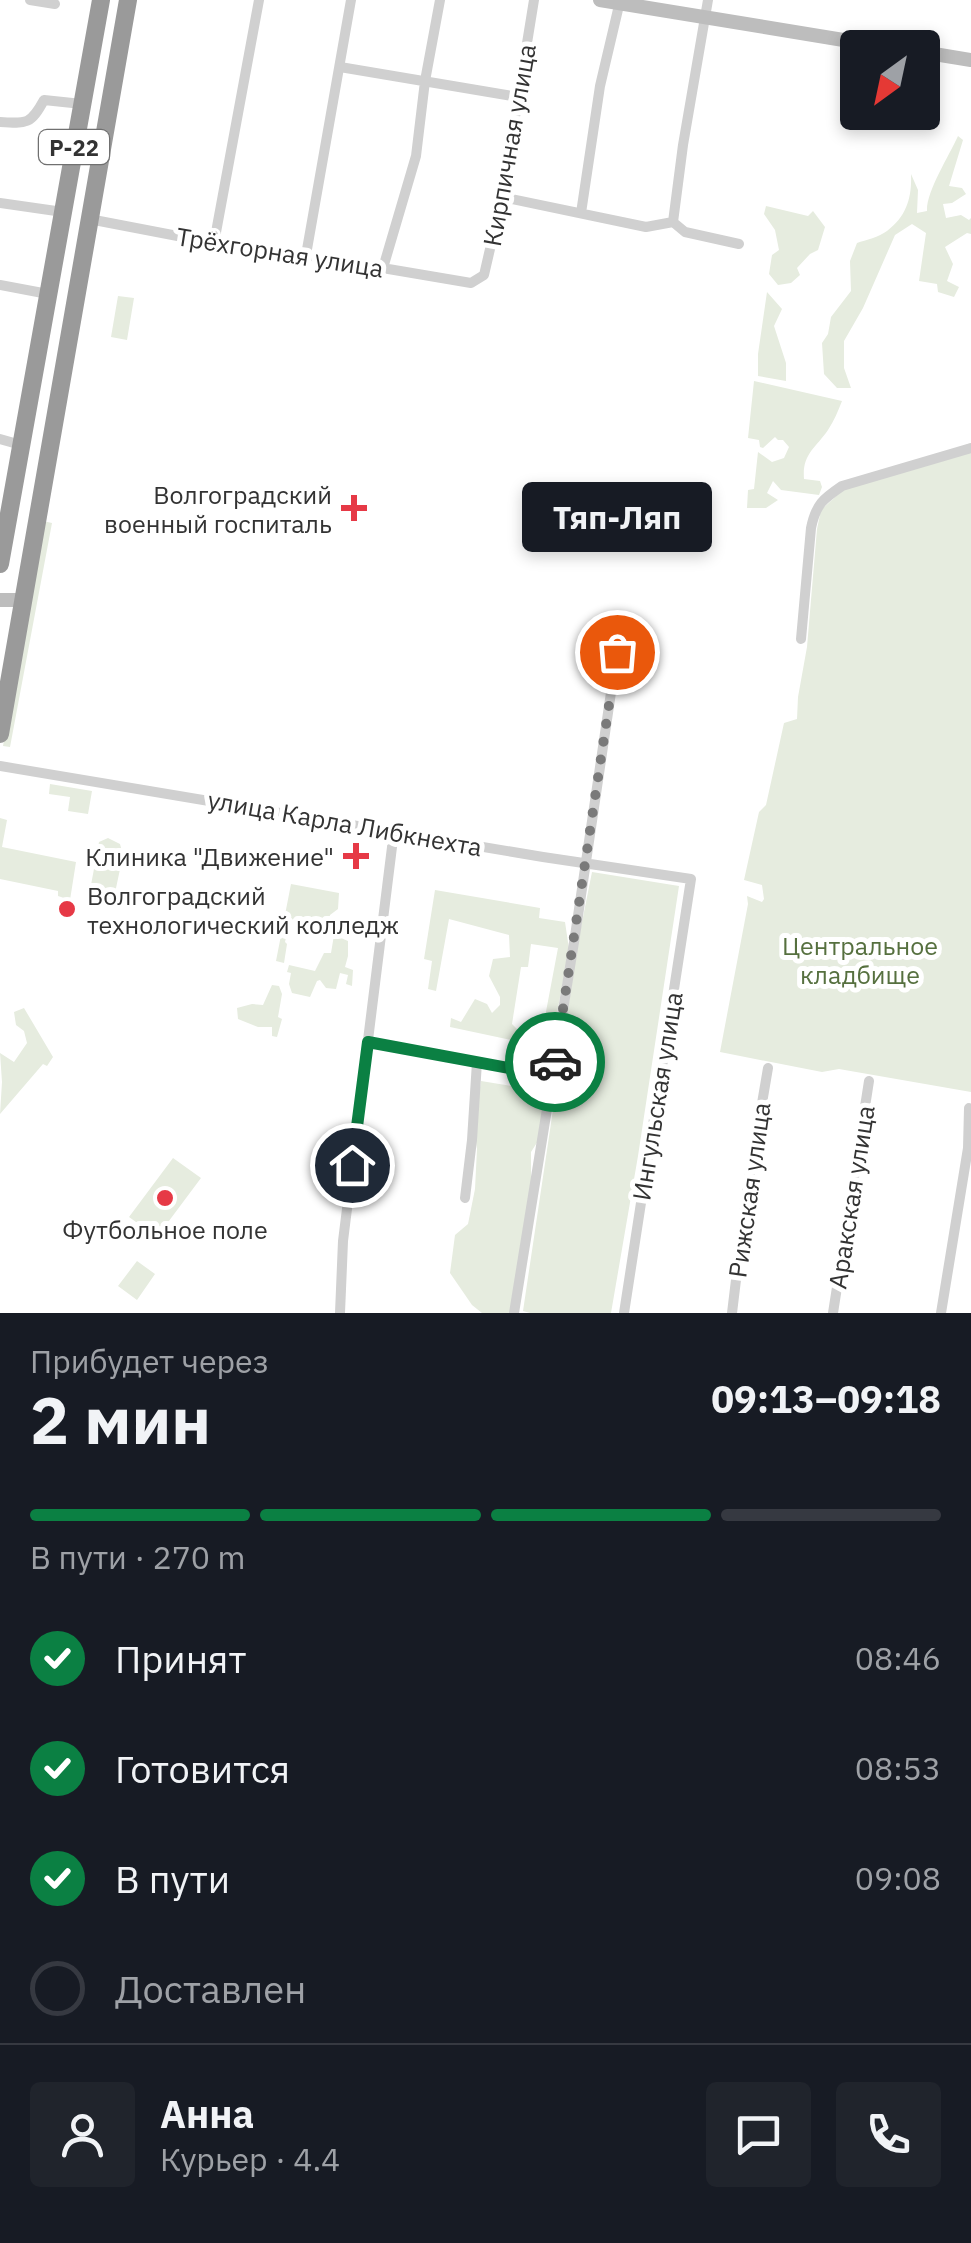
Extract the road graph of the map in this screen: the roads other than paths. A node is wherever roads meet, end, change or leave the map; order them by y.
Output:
1 (30, 0) edge
2 (101, 0) edge
3 (128, 0) edge
4 (259, 0) edge
5 (351, 0) edge
6 (440, 0) edge
7 (534, 0) edge
8 (600, 0) edge
9 (708, 0) edge
10 (620, 2) edge
11 (54, 4) dead end
12 (704, 17) junction
13 (840, 39) edge
14 (940, 55) edge
15 (971, 60) edge
16 (340, 66) junction
17 (425, 82) junction
18 (518, 97) junction
19 (82, 104) junction
20 (0, 122) edge
21 (502, 196) junction
22 (0, 203) edge
23 (62, 212) junction
24 (581, 214) junction
25 (89, 219) junction
26 (672, 222) junction
27 (214, 244) junction
28 (739, 244) dead end
29 (306, 255) junction
30 (383, 268) junction
31 (471, 282) joint
32 (0, 285) edge
33 (48, 294) junction
34 (0, 440) edge
35 (21, 445) junction
36 (971, 448) edge
37 (0, 564) edge
38 (0, 600) edge
39 (23, 600) junction
40 (801, 639) dead end
41 (617, 652) dead end
42 (0, 734) edge
43 (0, 766) edge
44 (394, 832) junction
45 (584, 862) junction
46 (691, 878) joint
47 (368, 1042) junction
48 (477, 1062) junction
49 (768, 1068) dead end
50 (552, 1076) junction
51 (869, 1081) dead end
52 (969, 1108) edge
53 (465, 1198) dead end
54 (340, 1313) edge
55 (514, 1313) edge
56 (624, 1313) edge
57 (732, 1313) edge
58 (834, 1313) edge
59 (941, 1313) edge

1 - 11 street
2 - 19 highway, Р-22
3 - 25 highway, Р-22
4 - 27 street
5 - 16 street
6 - 17 street
7 - 18 street, Кирпичная улица
8 - 10 main road
9 - 12 street
10 - 12 main road
10 - 24 street
12 - 13 main road
12 - 26 street
14 - 15 main road
16 - 17 street
16 - 29 street
17 - 18 street
17 - 30 street
18 - 21 street, Кирпичная улица
19 - 20 street
19 - 23 highway, Р-22
21 - 24 street
21 - 31 street, Кирпичная улица
22 - 23 street
23 - 33 highway, Р-22
24 - 26 street
25 - 27 street, Трёхгорная улица
25 - 39 highway, Р-22
26 - 28 street
27 - 29 street, Трёхгорная улица
29 - 30 street, Трёхгорная улица
30 - 31 street, Трёхгорная улица
32 - 33 street
33 - 35 highway, Р-22
34 - 35 street
35 - 37 highway, Р-22
36 - 40 street
38 - 39 main road
39 - 42 highway, Р-22
41 - 45 street
43 - 44 street, улица Карла Либкнехта
44 - 45 street, улица Карла Либкнехта
44 - 47 street
45 - 46 street, улица Карла Либкнехта
45 - 50 street
46 - 56 street, Ингульская улица
47 - 48 street
47 - 54 street
48 - 50 street
48 - 53 street
49 - 57 street, Рижская улица
50 - 55 street
51 - 58 street, Аракская улица
52 - 59 street

